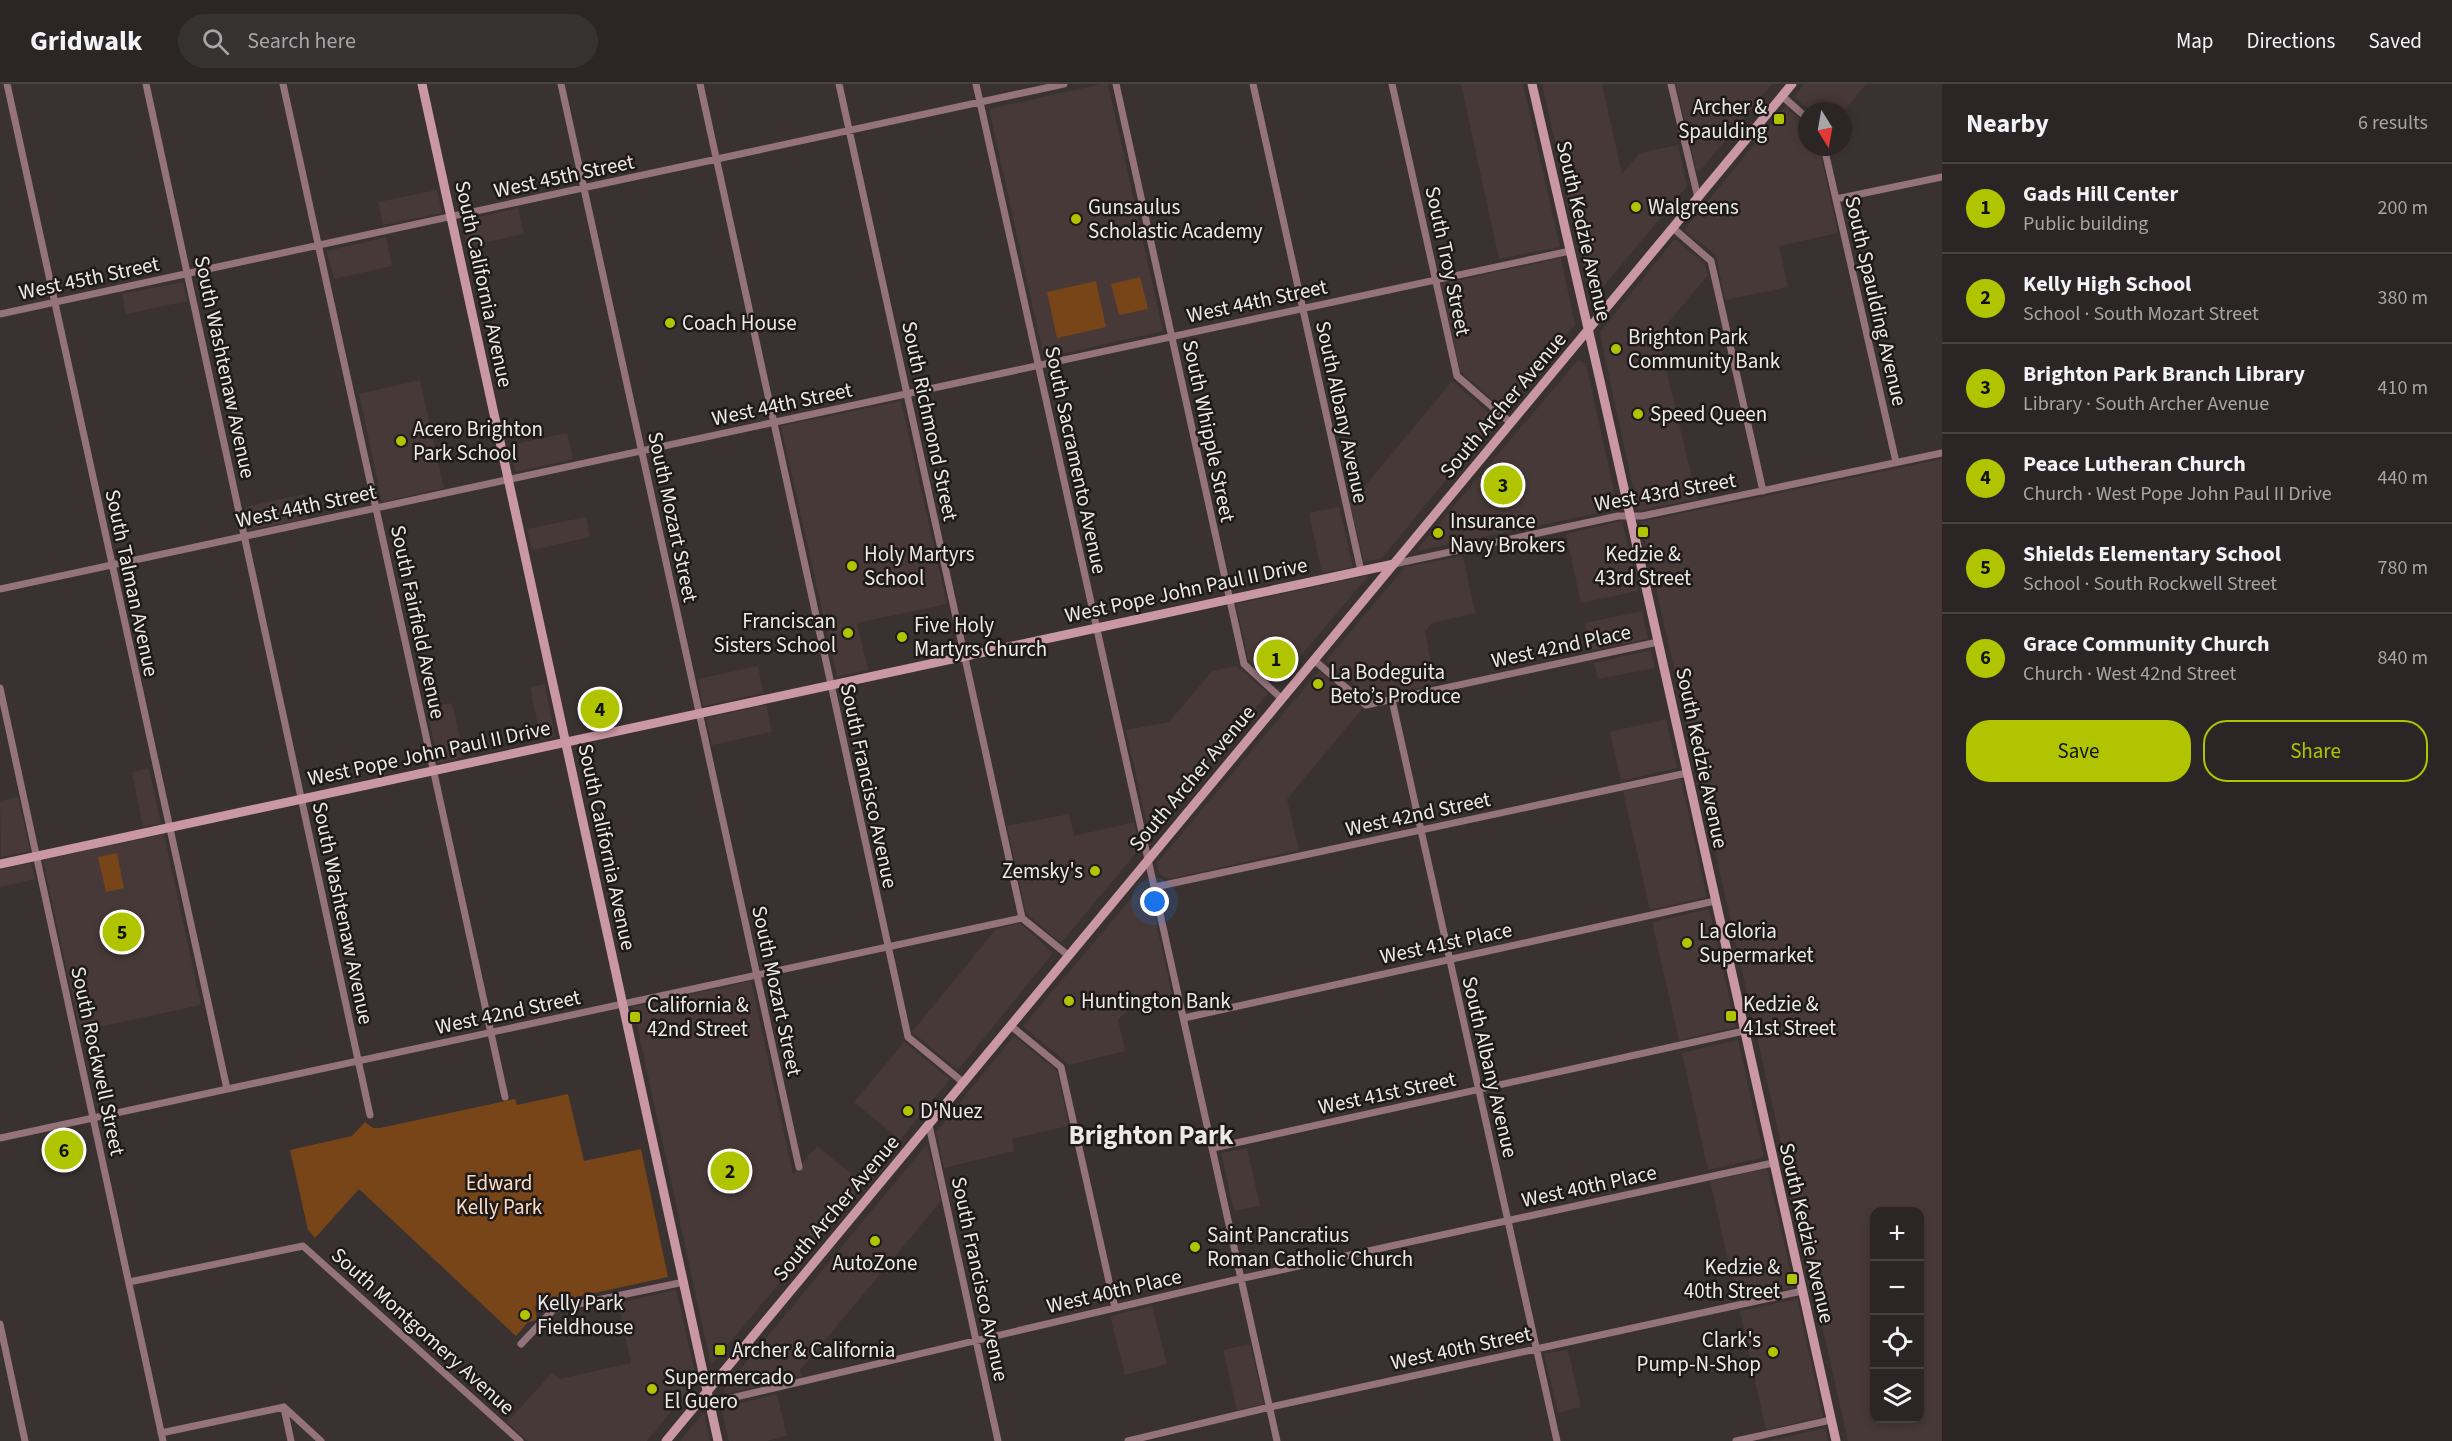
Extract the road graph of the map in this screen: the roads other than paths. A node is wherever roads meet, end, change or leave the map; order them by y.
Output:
1 (7, 84) edge
2 (146, 84) edge
3 (283, 84) edge
4 (422, 84) edge
5 (561, 84) edge
6 (700, 84) edge
7 (839, 84) edge
8 (976, 84) edge
9 (1064, 84) edge
10 (1116, 84) edge
11 (1253, 84) edge
12 (1392, 84) edge
13 (1532, 84) edge
14 (1671, 84) edge
15 (1792, 84) edge
16 (1782, 96) junction
17 (980, 102) junction
18 (1798, 110) edge
19 (849, 130) junction
20 (1826, 156) edge
21 (716, 159) junction
22 (1942, 177) edge
23 (584, 188) junction
24 (1698, 198) junction
25 (1836, 200) junction
26 (451, 217) junction
27 (1673, 228) junction
28 (318, 246) junction
29 (1570, 251) junction
30 (188, 274) junction
31 (1436, 280) junction
32 (54, 303) junction
33 (1303, 308) junction
34 (0, 314) edge
35 (1588, 329) junction
36 (1172, 336) junction
37 (1038, 365) junction
38 (907, 393) junction
39 (773, 422) junction
40 (1511, 423) junction
41 (642, 451) junction
42 (1942, 453) edge
43 (1896, 462) junction
44 (508, 479) junction
45 (1763, 491) junction
46 (376, 508) junction
47 (1630, 516) junction
48 (245, 536) junction
49 (1394, 564) junction
50 (110, 565) junction
51 (1361, 571) junction
52 (0, 589) edge
53 (1229, 599) junction
54 (1096, 628) junction
55 (1658, 642) junction
56 (964, 656) junction
57 (1314, 660) junction
58 (830, 685) junction
59 (0, 688) edge
60 (1282, 699) junction
61 (1392, 700) junction
62 (699, 713) junction
63 (566, 742) junction
64 (433, 771) junction
65 (1687, 773) junction
66 (302, 799) junction
67 (168, 828) junction
68 (1420, 830) junction
69 (36, 856) junction
70 (1149, 858) junction
71 (0, 864) edge
72 (1155, 887) junction
73 (1715, 901) junction
74 (1022, 918) junction
75 (887, 947) junction
76 (1069, 956) junction
77 (1449, 960) junction
78 (757, 975) junction
79 (623, 1004) junction
80 (1184, 1018) junction
81 (1011, 1026) junction
82 (490, 1032) junction
83 (1744, 1032) junction
84 (358, 1061) junction
85 (964, 1083) junction
86 (226, 1089) junction
87 (1478, 1090) junction
88 (504, 1097) dead end
89 (370, 1115) dead end
90 (93, 1118) junction
91 (929, 1125) junction
92 (0, 1138) edge
93 (1213, 1149) junction
94 (1773, 1163) junction
95 (799, 1167) dead end
96 (1508, 1220) junction
97 (1241, 1278) junction
98 (129, 1282) junction
99 (684, 1282) junction
100 (1802, 1291) junction
101 (1115, 1308) junction
102 (0, 1324) edge
103 (976, 1341) junction
104 (521, 1344) dead end
105 (1536, 1348) junction
106 (708, 1391) junction
107 (710, 1403) junction
108 (284, 1407) junction
109 (1270, 1407) junction
110 (1831, 1420) junction
111 (162, 1437) edge
112 (25, 1441) edge
113 (291, 1441) edge
114 (321, 1441) edge
115 (520, 1441) edge
116 (666, 1441) edge
117 (718, 1441) edge
118 (998, 1441) edge
119 (1128, 1441) edge
120 (1277, 1441) edge
121 (1557, 1441) edge
122 (1736, 1441) edge
123 (1836, 1441) edge

1 - 32 street, South Talman Avenue
2 - 30 street, South Washtenaw Avenue
3 - 28 street, South Fairfield Avenue
4 - 26 main road, South California Avenue
5 - 23 street, South Mozart Street
6 - 21 street, South Francisco Avenue
7 - 19 street, South Richmond Street
8 - 17 street, South Sacramento Avenue
9 - 17 street, West 45th Street
10 - 36 street, South Whipple Street
11 - 33 street, South Albany Avenue
12 - 31 street, South Troy Street
13 - 29 main road, South Kedzie Avenue
14 - 24 street
15 - 16 main road, South Archer Avenue
16 - 18 street
16 - 24 main road, South Archer Avenue
17 - 19 street, West 45th Street
17 - 37 street, South Sacramento Avenue
19 - 21 street, West 45th Street
19 - 38 street, South Richmond Street
20 - 25 street, South Spaulding Avenue
21 - 23 street, West 45th Street
21 - 39 street, South Francisco Avenue
22 - 25 street
23 - 26 street, West 45th Street
23 - 41 street, South Mozart Street
24 - 27 main road, South Archer Avenue
25 - 43 street, South Spaulding Avenue
26 - 28 street, West 45th Street
26 - 44 main road, South California Avenue
27 - 35 main road, South Archer Avenue
27 - 45 street
28 - 30 street, West 45th Street
28 - 46 street, South Fairfield Avenue
29 - 31 street, West 44th Street
29 - 35 main road, South Kedzie Avenue
30 - 32 street, West 45th Street
30 - 48 street, South Washtenaw Avenue
31 - 33 street, West 44th Street
31 - 40 street, South Troy Street
32 - 34 street, West 45th Street
32 - 50 street, South Talman Avenue
33 - 36 street, West 44th Street
33 - 51 street, South Albany Avenue
35 - 40 main road, South Archer Avenue
35 - 47 main road, South Kedzie Avenue
36 - 37 street, West 44th Street
36 - 53 street, South Whipple Street
37 - 38 street, West 44th Street
37 - 54 street, South Sacramento Avenue
38 - 39 street, West 44th Street
38 - 56 street, South Richmond Street
39 - 41 street, West 44th Street
39 - 58 street, South Francisco Avenue
40 - 49 main road, South Archer Avenue
41 - 44 street, West 44th Street
41 - 62 street, South Mozart Street
42 - 43 street, West 43rd Street
43 - 45 street, West 43rd Street
44 - 46 street, West 44th Street
44 - 63 main road, South California Avenue
45 - 47 street, West 43rd Street
46 - 48 street, West 44th Street
46 - 64 street, South Fairfield Avenue
47 - 49 street, West 43rd Street
47 - 55 main road, South Kedzie Avenue
48 - 50 street, West 44th Street
48 - 66 street, South Washtenaw Avenue
49 - 51 main road, West Pope John Paul II Drive
49 - 57 main road, South Archer Avenue
50 - 52 street, West 44th Street
50 - 67 street, South Talman Avenue
51 - 53 main road, West Pope John Paul II Drive
53 - 54 main road, West Pope John Paul II Drive
53 - 60 street, South Whipple Street
54 - 56 main road, West Pope John Paul II Drive
54 - 70 street, South Sacramento Avenue
55 - 61 street, West 42nd Place
55 - 65 main road, South Kedzie Avenue
56 - 58 main road, West Pope John Paul II Drive
56 - 74 street, South Richmond Street
57 - 60 main road, South Archer Avenue
57 - 61 street, West 42nd Place
58 - 62 main road, West Pope John Paul II Drive
58 - 75 street, South Francisco Avenue
59 - 69 street, South Rockwell Street
60 - 70 main road, South Archer Avenue
61 - 68 street, South Albany Avenue
62 - 63 main road, West Pope John Paul II Drive
62 - 78 street, South Mozart Street
63 - 64 main road, West Pope John Paul II Drive
63 - 79 main road, South California Avenue
64 - 66 main road, West Pope John Paul II Drive
64 - 82 street, South Fairfield Avenue
65 - 68 street, West 42nd Street
65 - 73 main road, South Kedzie Avenue
66 - 67 main road, West Pope John Paul II Drive
66 - 84 street, South Washtenaw Avenue
67 - 69 main road, West Pope John Paul II Drive
67 - 86 street, South Talman Avenue
68 - 72 street, West 42nd Street
68 - 77 street, South Albany Avenue
69 - 71 main road, West Pope John Paul II Drive
69 - 90 street, South Rockwell Street
70 - 72 street, South Sacramento Avenue
70 - 76 main road, South Archer Avenue
72 - 80 street, South Sacramento Avenue
73 - 77 street, West 41st Place
73 - 83 main road, South Kedzie Avenue
74 - 75 street, West 42nd Street
74 - 76 street
75 - 78 street, West 42nd Street
75 - 85 street, South Francisco Avenue
76 - 81 main road, South Archer Avenue
77 - 80 street, West 41st Place
77 - 87 street, South Albany Avenue
78 - 79 street, West 42nd Street
78 - 95 street, South Mozart Street
79 - 82 street, West 42nd Street
79 - 99 main road, South California Avenue
80 - 93 street, South Sacramento Avenue
81 - 85 main road, South Archer Avenue
81 - 101 street
82 - 84 street, West 42nd Street
82 - 88 street, South Fairfield Avenue
83 - 87 street, West 41st Street
83 - 94 main road, South Kedzie Avenue
84 - 86 street, West 42nd Street
84 - 89 street, South Washtenaw Avenue
85 - 91 main road, South Archer Avenue
86 - 90 street, West 42nd Street
87 - 93 street, West 41st Street
87 - 96 street, South Albany Avenue
90 - 92 street, West 42nd Street
90 - 98 street, South Rockwell Street
91 - 103 street, South Francisco Avenue
91 - 106 main road, South Archer Avenue
93 - 97 street, South Sacramento Avenue
94 - 96 street, West 40th Place
94 - 100 main road, South Kedzie Avenue
96 - 97 street, West 40th Place
96 - 105 street, South Albany Avenue
97 - 101 street, West 40th Place
97 - 109 street, South Sacramento Avenue
98 - 111 street, South Rockwell Street
98 - 115 street, South Montgomery Avenue
99 - 104 street
99 - 106 main road, South California Avenue
100 - 105 street, West 40th Street
100 - 110 main road, South Kedzie Avenue
101 - 103 street, West 40th Place
102 - 112 street
103 - 107 street, West 40th Place
103 - 118 street, South Francisco Avenue
105 - 109 street, West 40th Street
105 - 121 street, South Albany Avenue
106 - 107 main road, South California Avenue
106 - 116 main road, South Archer Avenue
107 - 117 main road, South California Avenue
108 - 111 street
108 - 113 street
108 - 114 street
109 - 119 street, West 40th Street
109 - 120 street, South Sacramento Avenue
110 - 122 street
110 - 123 main road, South Kedzie Avenue

